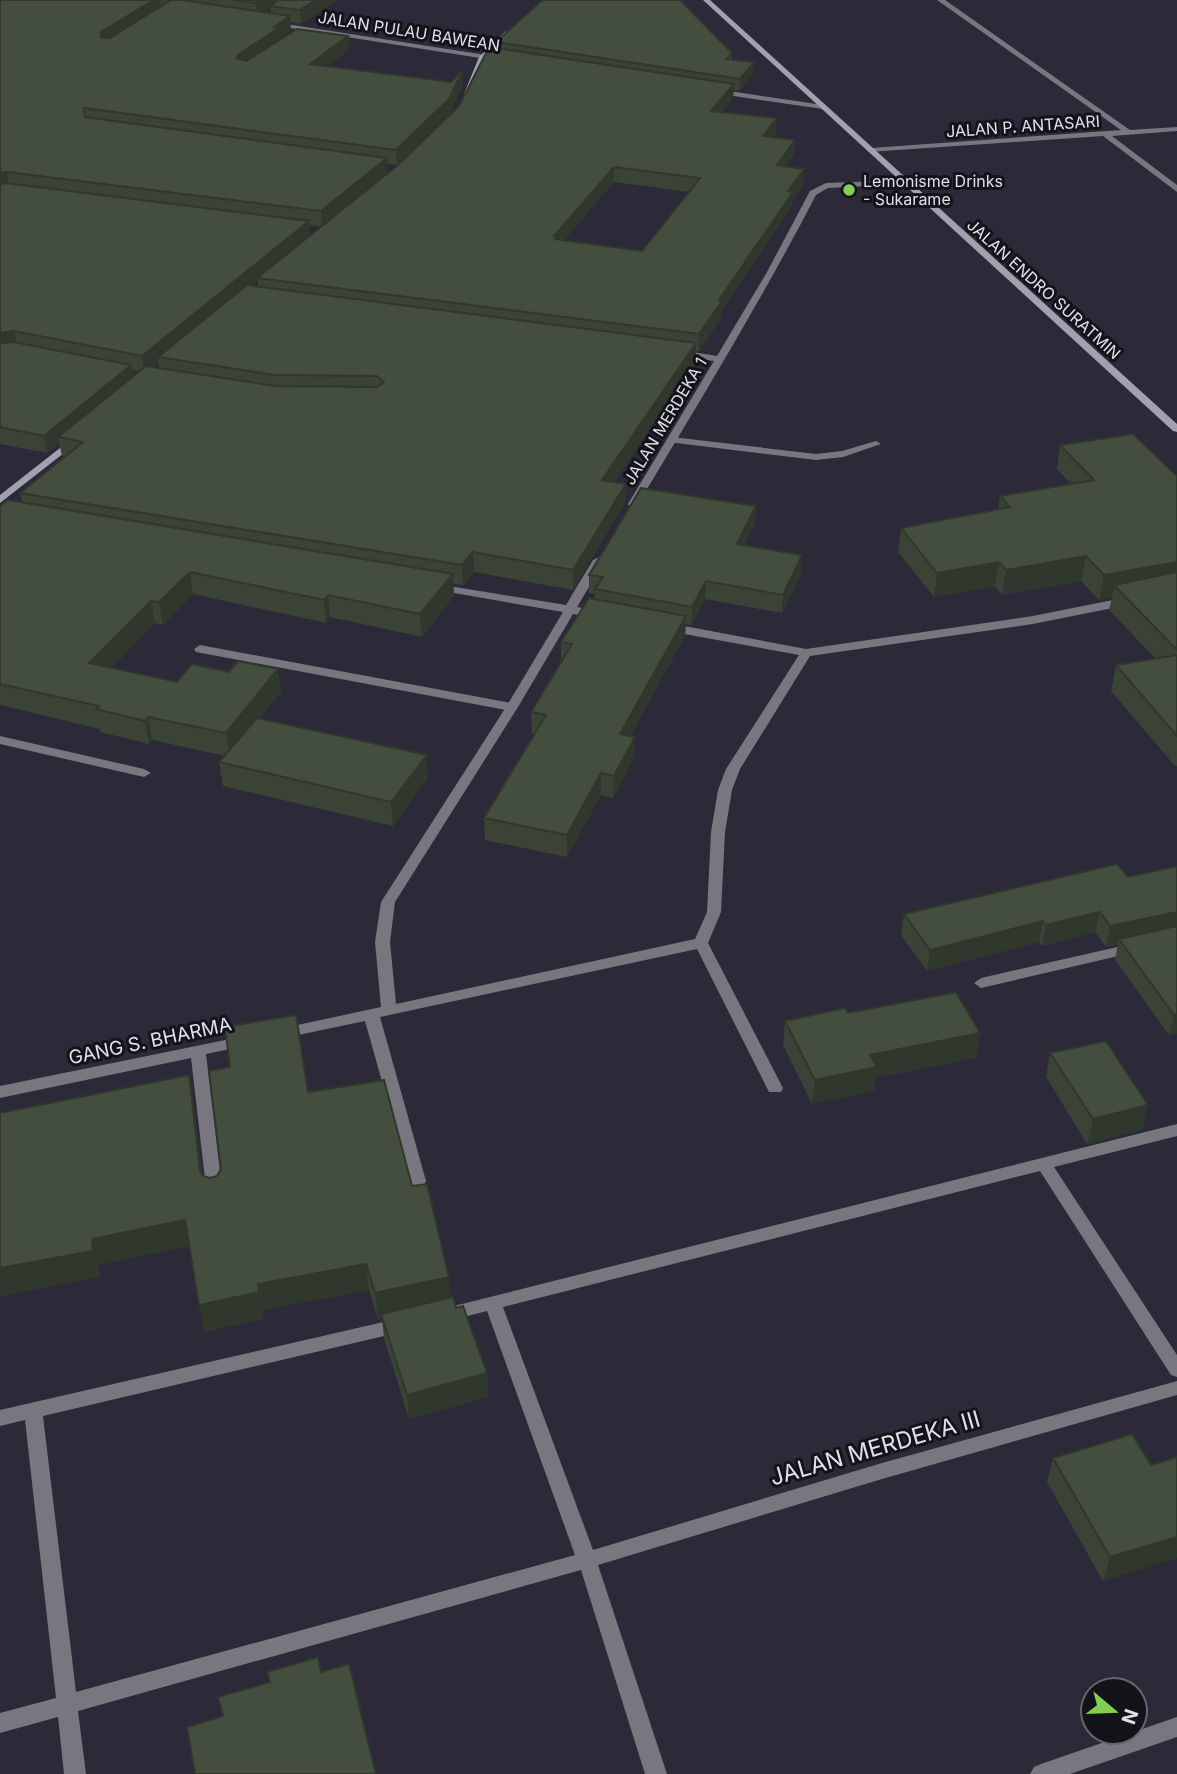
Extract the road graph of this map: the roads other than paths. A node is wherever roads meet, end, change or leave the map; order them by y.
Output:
1 (706, 0) edge
2 (940, 0) edge
3 (258, 22) edge
4 (520, 24) edge
5 (309, 30) junction
6 (299, 37) edge
7 (483, 57) junction
8 (510, 61) edge
9 (701, 89) edge
10 (461, 105) edge
11 (823, 107) junction
12 (1177, 129) edge
13 (1128, 132) junction
14 (1105, 134) junction
15 (871, 150) junction
16 (905, 181) junction
17 (1177, 189) edge
18 (665, 351) edge
19 (721, 359) junction
20 (1177, 429) edge
21 (85, 431) edge
22 (672, 440) junction
23 (876, 444) dead end
24 (0, 500) edge
25 (624, 519) edge
26 (604, 552) edge
27 (420, 584) edge
28 (1138, 599) edge
29 (569, 609) junction
30 (609, 616) edge
31 (648, 624) edge
32 (200, 649) dead end
33 (806, 653) junction
34 (512, 707) junction
35 (0, 740) edge
36 (144, 773) dead end
37 (701, 943) junction
38 (1151, 944) edge
39 (981, 983) dead end
40 (389, 1010) junction
41 (371, 1014) junction
42 (198, 1051) junction
43 (775, 1088) dead end
44 (0, 1092) edge
45 (1177, 1130) edge
46 (1044, 1164) junction
47 (418, 1181) dead end
48 (215, 1196) edge
49 (493, 1303) junction
50 (1177, 1370) edge
51 (1177, 1388) edge
52 (33, 1410) junction
53 (0, 1418) edge
54 (587, 1560) junction
55 (67, 1705) junction
56 (0, 1723) edge
57 (1177, 1727) edge
58 (75, 1774) edge
59 (656, 1774) edge
60 (1041, 1774) edge

1 - 11 main road, JALAN ENDRO SURATMIN
2 - 13 street
3 - 5 street, JALAN PULAU BAWEAN
4 - 7 main road
5 - 6 street
5 - 7 street, JALAN PULAU BAWEAN
7 - 8 street, JALAN PULAU BAWEAN
7 - 10 main road
9 - 11 street
11 - 15 main road, JALAN ENDRO SURATMIN
12 - 13 street, JALAN P. ANTASARI
13 - 14 street, JALAN P. ANTASARI
14 - 15 street, JALAN P. ANTASARI
14 - 17 street
15 - 16 main road, JALAN ENDRO SURATMIN
16 - 19 street, JALAN MERDEKA 1
16 - 20 main road, JALAN ENDRO SURATMIN
18 - 19 street
19 - 22 street, JALAN MERDEKA 1
21 - 24 main road
22 - 23 street
22 - 25 street, JALAN MERDEKA 1
26 - 29 street
27 - 29 street
28 - 33 street
29 - 30 street
29 - 34 street
31 - 33 street
32 - 34 street
33 - 37 street
34 - 40 street
35 - 36 street
37 - 40 street, GANG S. BHARMA
37 - 43 street
38 - 39 street
40 - 41 street, GANG S. BHARMA
41 - 42 street, GANG S. BHARMA
41 - 47 street
42 - 44 street, GANG S. BHARMA
42 - 48 street
45 - 46 street
46 - 49 street
46 - 50 street
49 - 52 street
49 - 54 street
51 - 54 street, JALAN MERDEKA III
52 - 53 street
52 - 55 street
54 - 55 street, JALAN MERDEKA III
54 - 59 street
55 - 56 street, JALAN MERDEKA III
55 - 58 street
57 - 60 street

